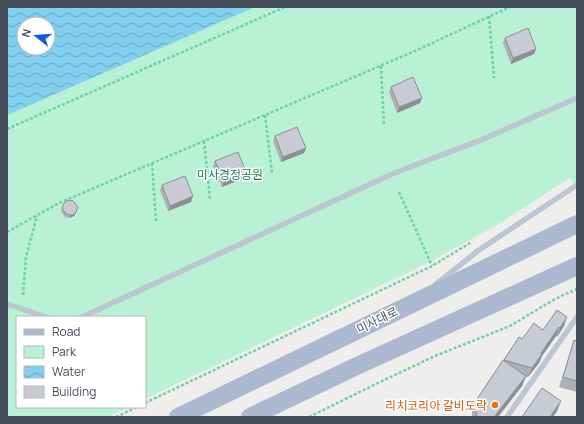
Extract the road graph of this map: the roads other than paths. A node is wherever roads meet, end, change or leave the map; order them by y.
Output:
1 (577, 98) edge
2 (577, 185) edge
3 (577, 224) edge
4 (577, 266) edge
5 (7, 304) edge
6 (411, 304) junction
7 (43, 316) edge
8 (84, 316) edge
9 (577, 317) edge
10 (178, 417) edge
11 (250, 417) edge
12 (507, 417) edge

1 - 8 lane
2 - 6 lane
3 - 6 main road, 미사대로
4 - 11 main road
5 - 7 lane
6 - 10 main road, 미사대로
9 - 12 lane

